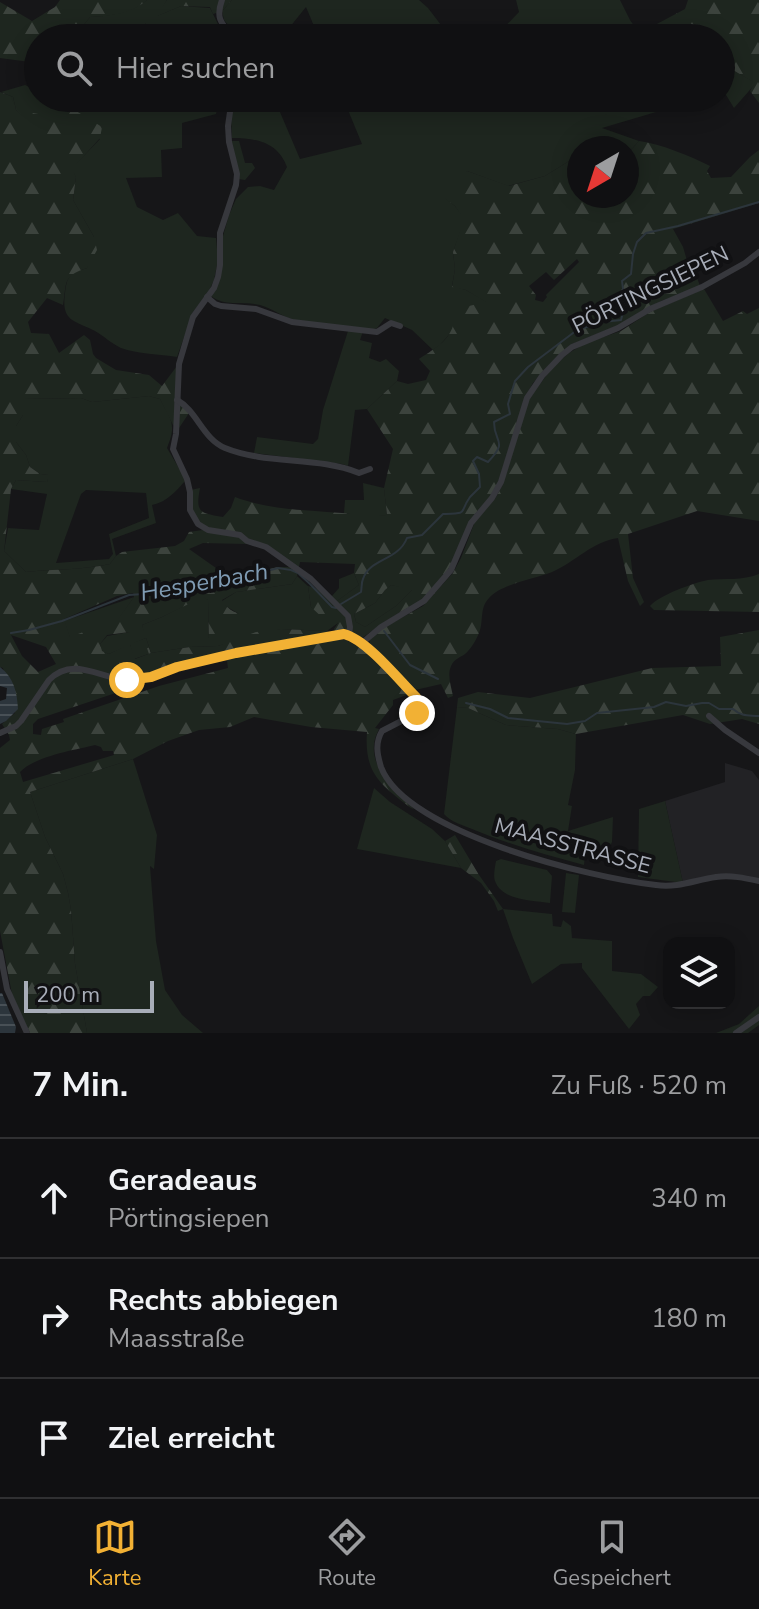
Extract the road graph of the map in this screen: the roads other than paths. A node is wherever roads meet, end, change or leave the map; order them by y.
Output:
1 (222, 0) edge
2 (224, 24) edge
3 (230, 112) edge
4 (759, 252) edge
5 (207, 297) junction
6 (400, 326) dead end
7 (177, 400) junction
8 (370, 469) dead end
9 (349, 635) junction
10 (362, 643) junction
11 (709, 716) dead end
12 (0, 733) edge
13 (759, 753) edge
14 (759, 881) edge
15 (0, 952) edge
16 (759, 1017) edge
17 (27, 1033) edge
18 (736, 1033) edge

1 - 2 street
3 - 5 street
4 - 10 street, PÖRTINGSIEPEN
5 - 6 street
5 - 7 street
7 - 8 street
7 - 9 street
9 - 10 street
9 - 12 street
10 - 14 street, MAASSTRASSE
11 - 13 street
15 - 17 street
16 - 18 street

